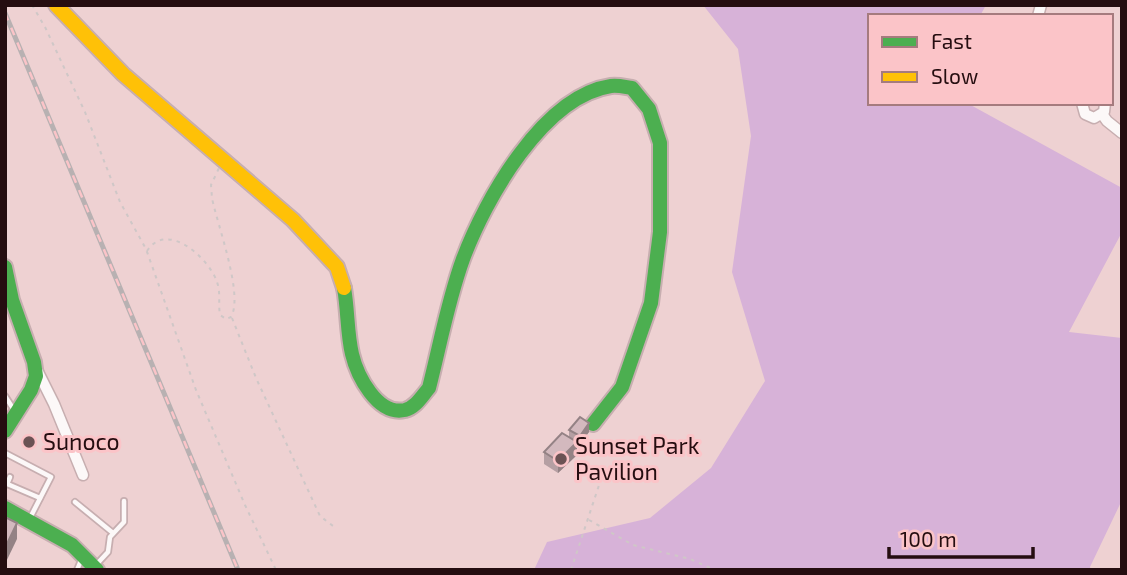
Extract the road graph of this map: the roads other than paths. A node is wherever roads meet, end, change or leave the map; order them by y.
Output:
1 (56, 5) edge
2 (1082, 105) edge
3 (1103, 109) edge
4 (1122, 133) edge
5 (5, 267) edge
6 (36, 367) junction
7 (5, 396) edge
8 (16, 413) junction
9 (593, 424) dead end
10 (5, 431) edge
11 (7, 454) edge
12 (18, 460) junction
13 (5, 463) edge
14 (28, 465) junction
15 (14, 469) dead end
16 (37, 470) junction
17 (24, 473) dead end
18 (83, 475) dead end
19 (10, 477) dead end
20 (33, 478) dead end
21 (20, 482) dead end
22 (6, 483) edge
23 (17, 488) junction
24 (40, 498) junction
25 (124, 501) dead end
26 (75, 502) dead end
27 (5, 509) edge
28 (29, 520) junction
29 (113, 533) junction
30 (83, 554) junction
31 (96, 568) edge
32 (77, 570) edge

1 - 9 street
2 - 3 street
3 - 4 street
5 - 6 street
6 - 8 street
6 - 18 street
7 - 8 lane
8 - 10 street
11 - 12 lane
11 - 13 lane
12 - 14 lane
12 - 15 lane
14 - 16 lane
14 - 17 lane
16 - 20 lane
16 - 24 lane
19 - 22 lane
21 - 23 lane
22 - 23 lane
23 - 24 lane
24 - 28 lane
25 - 29 lane
26 - 29 lane
27 - 28 street
28 - 30 street
29 - 31 lane
30 - 31 street
30 - 32 lane

